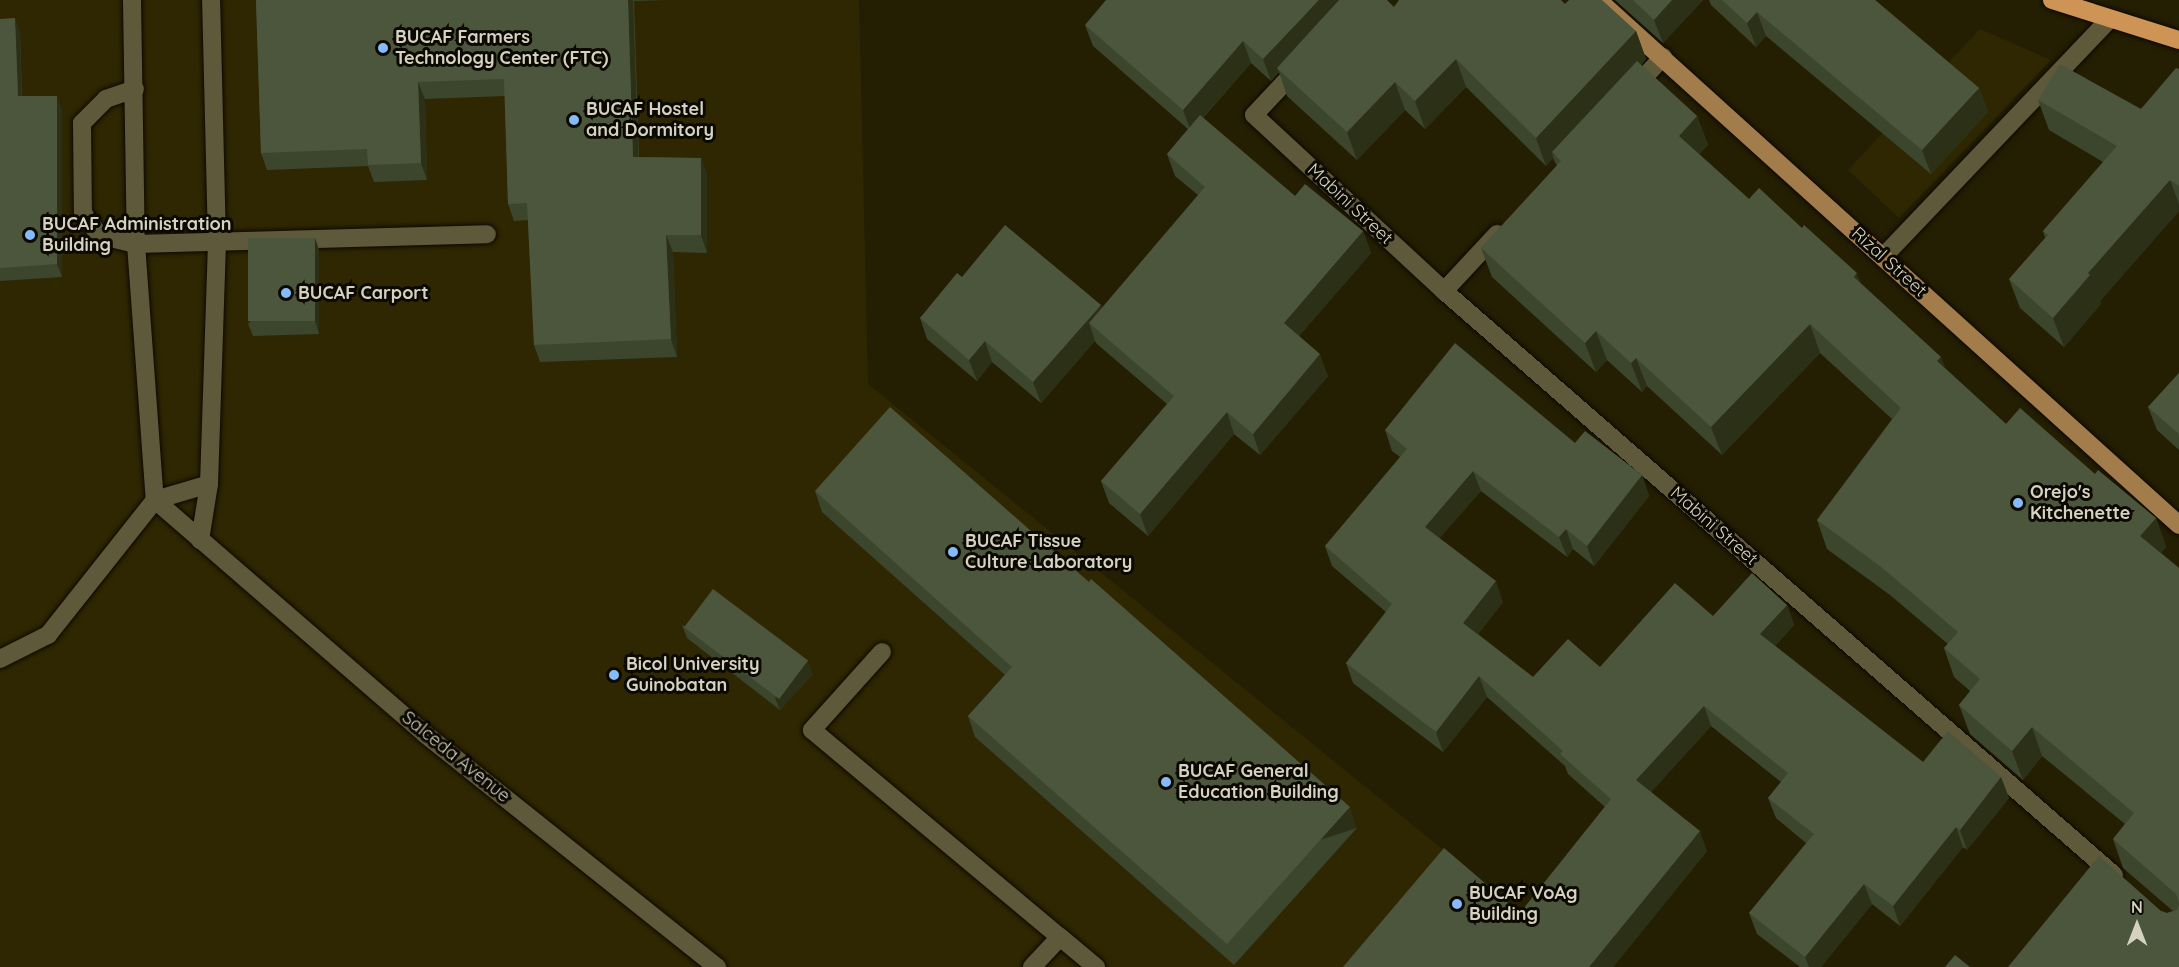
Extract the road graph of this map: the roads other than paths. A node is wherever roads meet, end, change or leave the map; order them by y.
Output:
1 (132, 0) edge
2 (211, 0) edge
3 (1598, 0) edge
4 (2052, 0) edge
5 (2109, 20) junction
6 (2179, 40) edge
7 (1315, 50) edge
8 (1663, 57) junction
9 (135, 89) junction
10 (1622, 101) edge
11 (1509, 222) edge
12 (487, 234) dead end
13 (217, 242) junction
14 (136, 244) junction
15 (1883, 257) junction
16 (1444, 291) junction
17 (209, 483) junction
18 (155, 500) junction
19 (2179, 525) edge
20 (200, 540) junction
21 (882, 651) dead end
22 (0, 659) edge
23 (2125, 884) edge
24 (1060, 937) junction
25 (717, 967) edge
26 (1032, 967) edge
27 (1096, 967) edge

1 - 9 street
2 - 13 street
3 - 8 main road, Rizal Street
4 - 5 highway
5 - 6 highway
5 - 15 street
7 - 16 street, Mabini Street
8 - 10 street
8 - 15 main road, Rizal Street
9 - 14 street
9 - 14 street
11 - 16 street
12 - 13 street
13 - 14 street
13 - 17 street
14 - 18 street
15 - 19 main road, Rizal Street
16 - 23 street, Mabini Street
17 - 18 street
17 - 20 street
18 - 20 street, Salceda Avenue
18 - 22 street
20 - 25 street, Salceda Avenue
21 - 24 street
24 - 26 street
24 - 27 street

